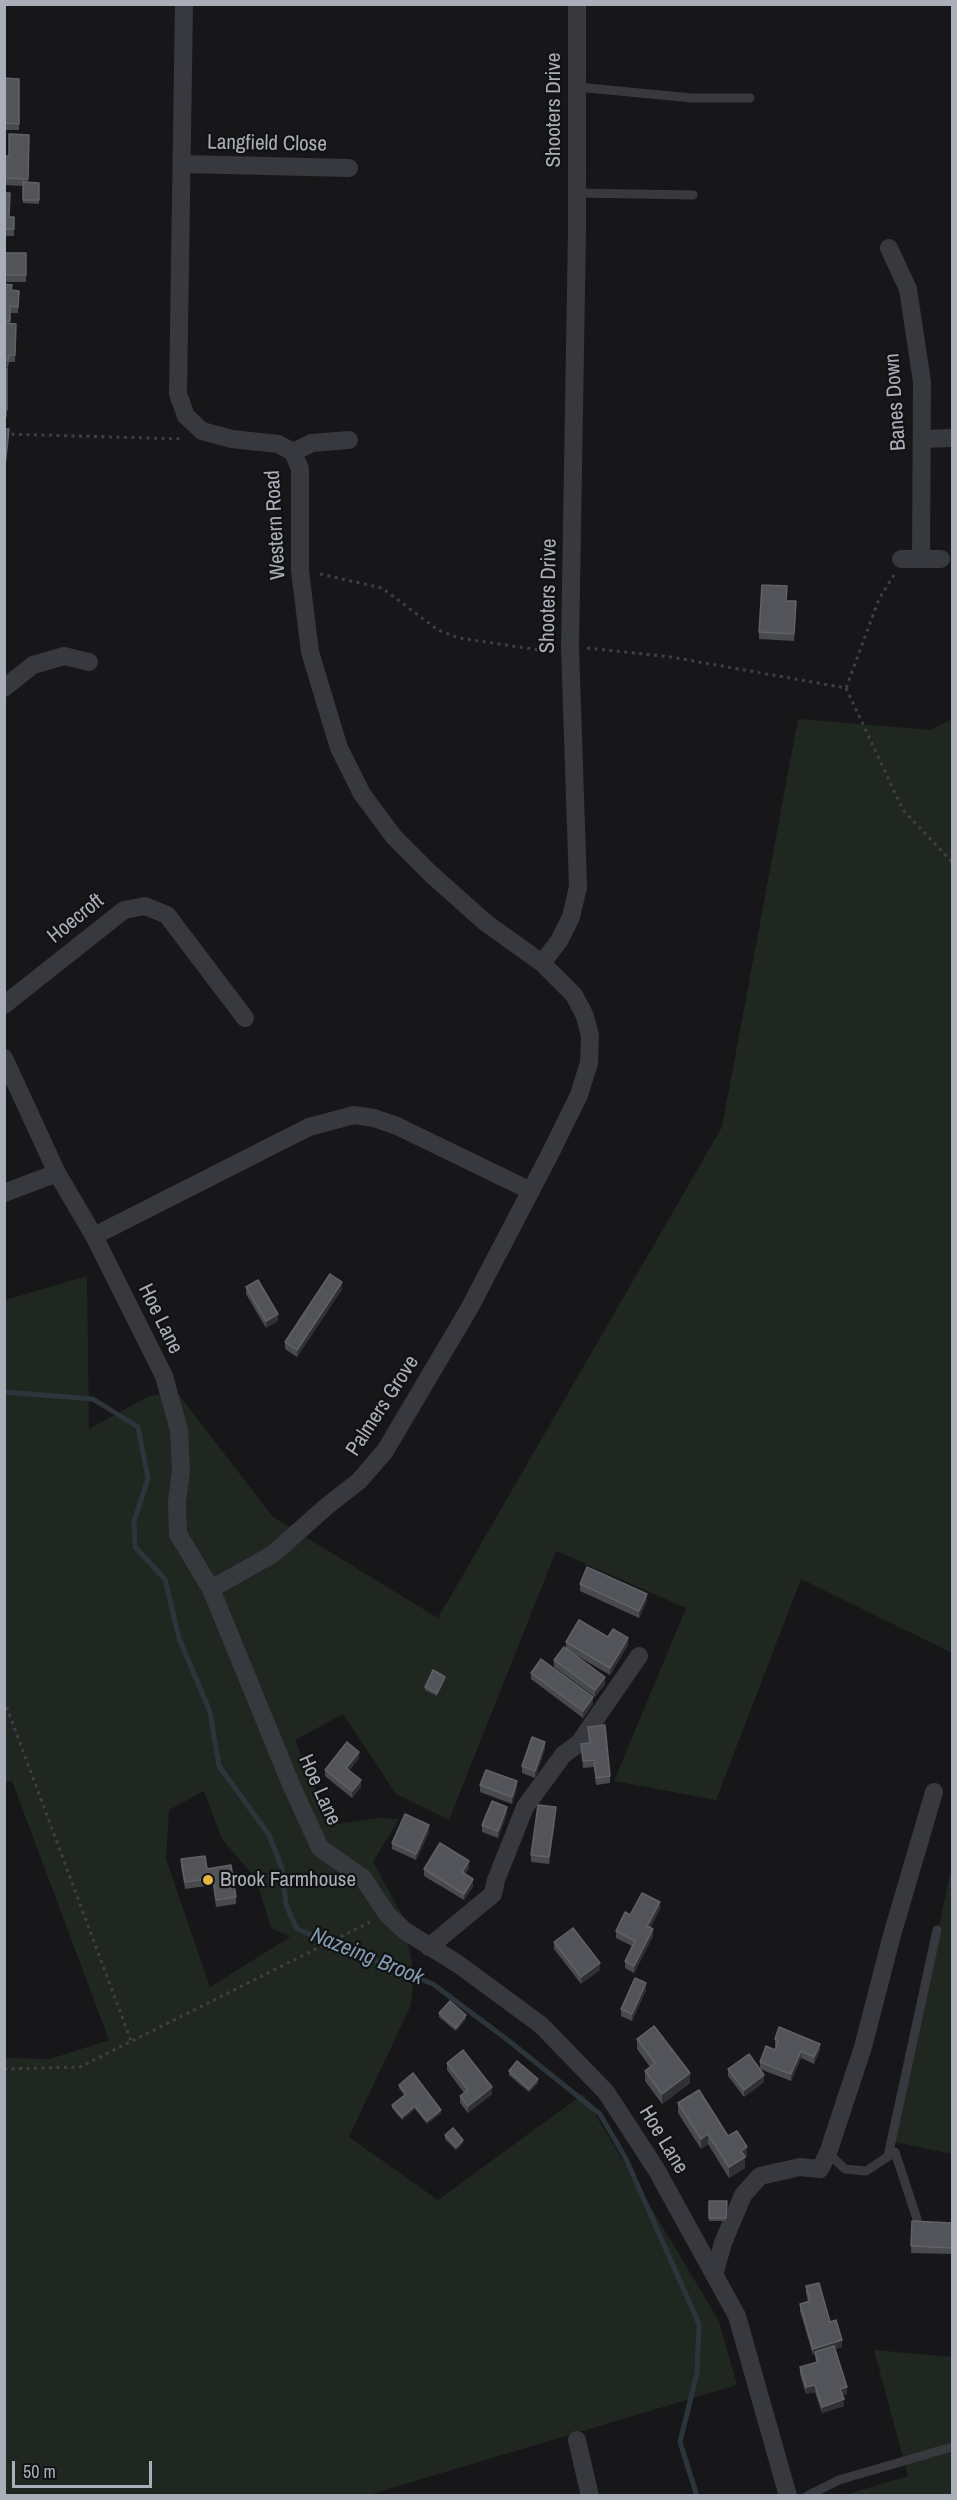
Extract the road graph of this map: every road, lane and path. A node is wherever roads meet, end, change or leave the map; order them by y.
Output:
1 (184, 4) edge
2 (577, 4) edge
3 (577, 87) junction
4 (750, 98) dead end
5 (184, 164) junction
6 (349, 168) dead end
7 (577, 193) junction
8 (693, 195) dead end
9 (889, 248) dead end
10 (194, 423) junction
11 (4, 434) edge
12 (952, 438) edge
13 (922, 439) junction
14 (349, 440) dead end
15 (293, 452) junction
16 (901, 559) joint
17 (921, 559) junction
18 (941, 559) dead end
19 (300, 571) junction
20 (570, 650) junction
21 (89, 662) dead end
22 (4, 688) edge
23 (846, 688) junction
24 (952, 862) edge
25 (542, 963) junction
26 (4, 1005) edge
27 (245, 1018) dead end
28 (4, 1058) edge
29 (57, 1173) junction
30 (531, 1191) junction
31 (4, 1193) edge
32 (94, 1236) junction
33 (211, 1589) junction
34 (639, 1656) dead end
35 (4, 1700) edge
36 (934, 1792) dead end
37 (387, 1914) junction
38 (937, 1929) dead end
39 (429, 1947) junction
40 (131, 2041) junction
41 (4, 2069) edge
42 (828, 2153) junction
43 (888, 2156) junction
44 (917, 2219) edge
45 (714, 2275) junction
46 (577, 2440) dead end
47 (952, 2447) edge
48 (590, 2496) edge
49 (788, 2496) edge
50 (807, 2496) edge

1 - 5 street
2 - 3 street, Shooters Drive
3 - 4 lane
3 - 7 street, Shooters Drive
5 - 6 street, Langfield Close
5 - 10 street
7 - 8 lane
7 - 20 street, Shooters Drive
9 - 13 street, Banes Down
10 - 11 path
10 - 15 street, Western Road
12 - 13 street
13 - 17 street, Banes Down
14 - 15 street
15 - 19 street, Western Road
16 - 17 street
16 - 23 path
17 - 18 street
19 - 20 path
19 - 25 street, Western Road
20 - 23 path
20 - 25 street, Shooters Drive
21 - 22 street
23 - 24 path
25 - 30 street, Palmers Grove
26 - 27 street, Hoecroft
28 - 29 street, Hoe Lane
29 - 31 street
29 - 32 street, Hoe Lane
30 - 32 street
30 - 33 street, Palmers Grove
32 - 33 street, Hoe Lane
33 - 37 street, Hoe Lane
34 - 39 street
35 - 40 path
36 - 42 street
37 - 39 street, Hoe Lane
37 - 40 path
38 - 43 lane
39 - 45 street, Hoe Lane
40 - 41 path
42 - 43 lane
42 - 45 street
43 - 44 lane
45 - 49 street, Hoe Lane
46 - 48 street
47 - 50 lane

